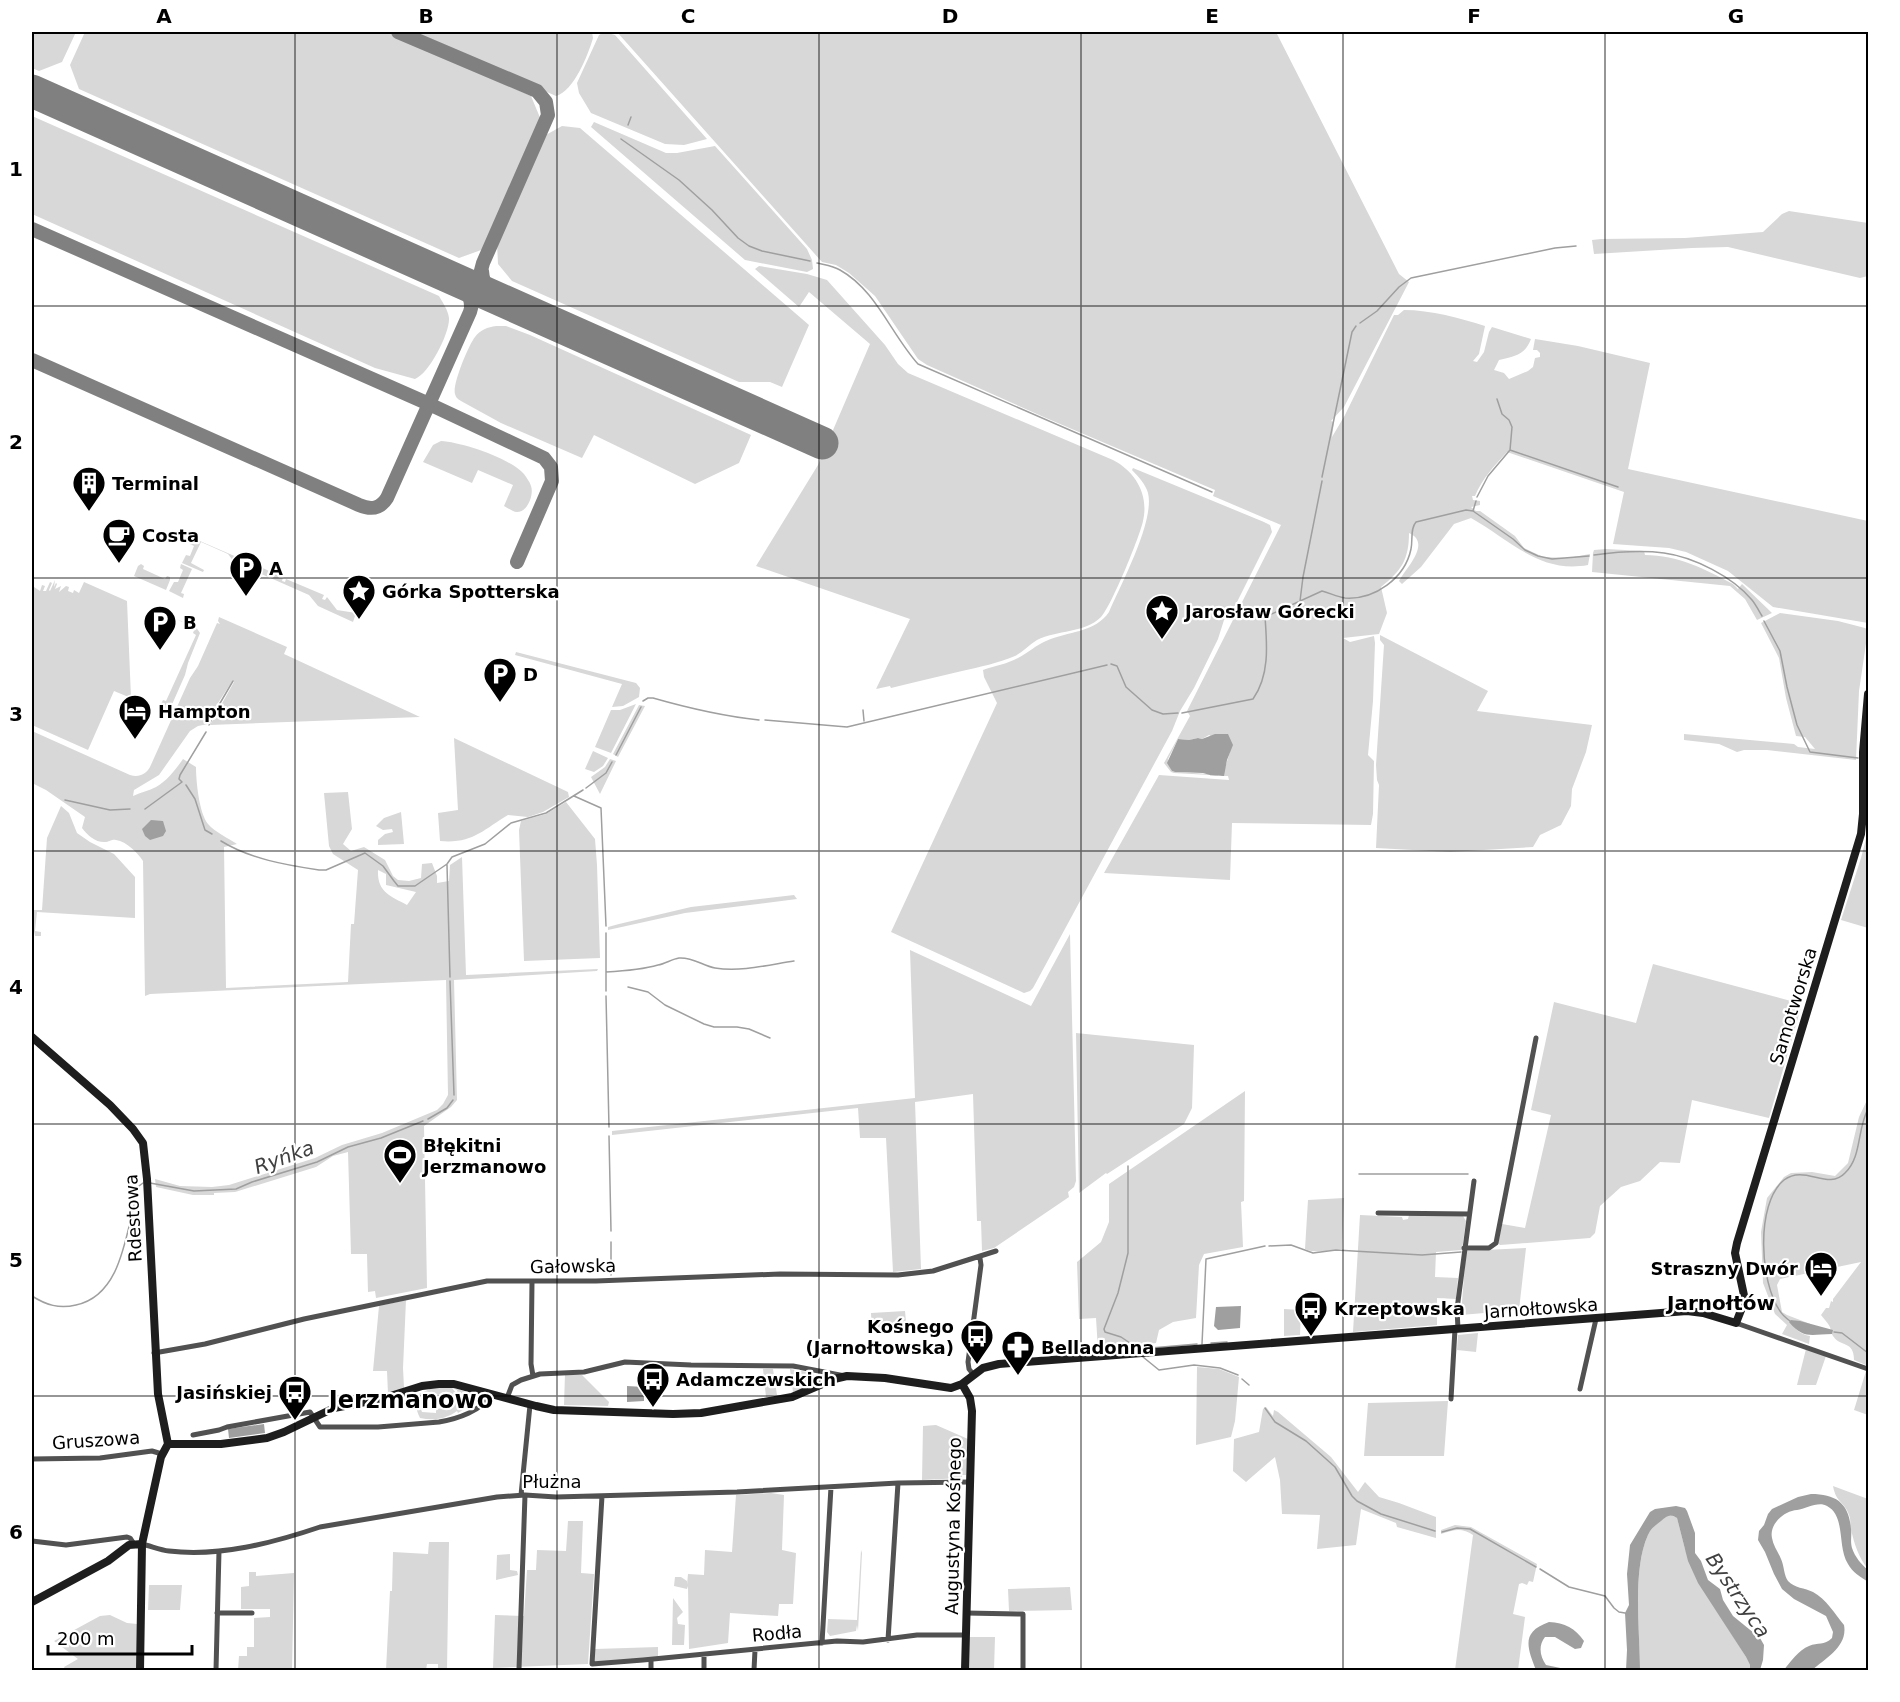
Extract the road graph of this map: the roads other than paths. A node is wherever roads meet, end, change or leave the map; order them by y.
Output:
1 (1869, 693) edge
2 (1866, 783) edge
3 (32, 1037) edge
4 (1536, 1038) dead end
5 (1474, 1181) dead end
6 (1378, 1213) dead end
7 (1469, 1214) junction
8 (1464, 1248) junction
9 (996, 1251) dead end
10 (980, 1258) junction
11 (532, 1282) junction
12 (1596, 1319) junction
13 (1736, 1323) junction
14 (1457, 1329) junction
15 (154, 1353) junction
16 (1869, 1369) edge
17 (818, 1372) junction
18 (974, 1374) junction
19 (533, 1376) junction
20 (847, 1376) junction
21 (822, 1384) junction
22 (962, 1384) junction
23 (1580, 1389) dead end
24 (491, 1394) junction
25 (507, 1398) junction
26 (1451, 1400) dead end
27 (530, 1405) junction
28 (313, 1417) junction
29 (219, 1430) junction
30 (193, 1435) dead end
31 (168, 1444) junction
32 (221, 1444) junction
33 (162, 1454) junction
34 (32, 1459) edge
35 (969, 1482) junction
36 (898, 1483) junction
37 (831, 1487) junction
38 (523, 1496) junction
39 (602, 1496) junction
40 (32, 1541) edge
41 (138, 1544) junction
42 (219, 1551) junction
43 (32, 1602) edge
44 (217, 1613) junction
45 (252, 1613) dead end
46 (966, 1614) junction
47 (966, 1635) junction
48 (888, 1640) junction
49 (822, 1643) junction
50 (755, 1650) junction
51 (704, 1655) junction
52 (651, 1660) junction
53 (519, 1669) dead end
54 (140, 1671) edge
55 (216, 1671) edge
56 (651, 1671) edge
57 (704, 1671) edge
58 (754, 1671) edge
59 (965, 1671) edge
60 (1023, 1671) edge

1 - 2 street, Samotworska
2 - 13 street, Samotworska
3 - 15 street, Rdestowa
4 - 8 street
5 - 7 street
6 - 7 street
7 - 8 street
8 - 14 street
9 - 10 street, Gałowska
10 - 11 street, Gałowska
10 - 18 street
11 - 15 street, Gałowska
11 - 19 street
12 - 13 street, Jarnołtowska
12 - 14 street, Jarnołtowska
12 - 23 street
13 - 16 street, Jarnołtowska
14 - 18 street, Jarnołtowska
14 - 26 street
15 - 31 street, Rdestowa
17 - 19 street
17 - 20 street
17 - 21 street
18 - 22 street, Jarnołtowska
19 - 25 street
20 - 21 street
20 - 22 street
21 - 27 street
22 - 35 street, Augustyna Kośnego
24 - 25 street
24 - 28 street
24 - 28 street
25 - 27 street
27 - 38 street
28 - 29 street
28 - 32 street
29 - 30 street
29 - 32 street
31 - 32 street
31 - 33 street
33 - 34 street, Gruszowa
33 - 41 street
35 - 36 street, Płużna
35 - 46 street, Augustyna Kośnego
36 - 37 street, Płużna
36 - 48 street
37 - 39 street, Płużna
37 - 49 street
38 - 39 street, Płużna
38 - 42 street, Płużna
38 - 53 street
39 - 52 street, Rodła
40 - 41 street, Płużna
41 - 42 street, Płużna
41 - 43 street
41 - 54 street
42 - 44 street
44 - 45 street
44 - 55 street
46 - 47 street, Augustyna Kośnego
46 - 60 street
47 - 48 street, Rodła
47 - 59 street, Augustyna Kośnego
48 - 49 street, Rodła
49 - 50 street, Rodła
50 - 51 street, Rodła
50 - 58 street
51 - 52 street, Rodła
51 - 57 street
52 - 56 street

